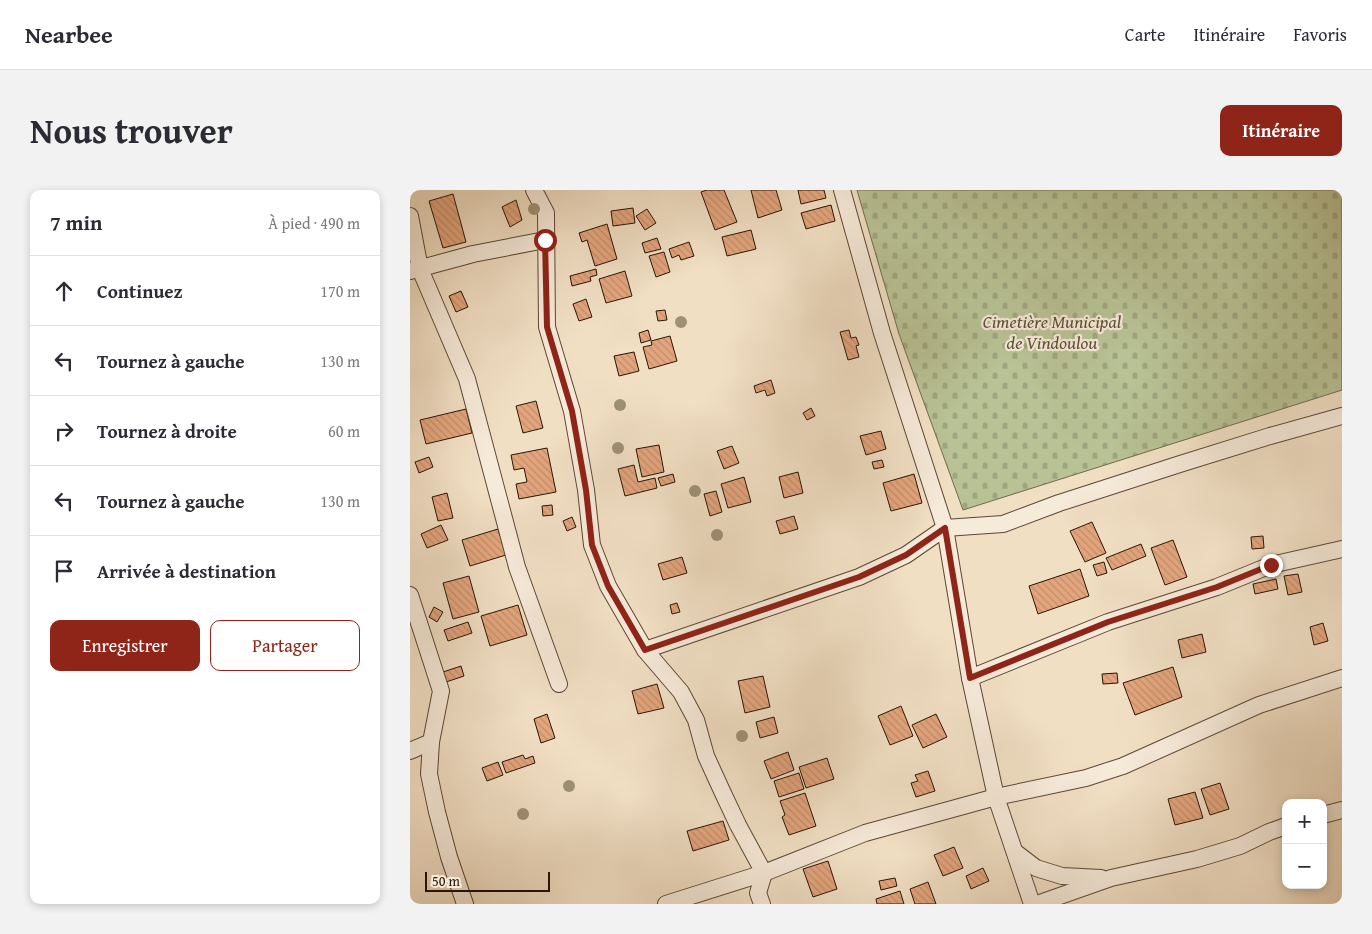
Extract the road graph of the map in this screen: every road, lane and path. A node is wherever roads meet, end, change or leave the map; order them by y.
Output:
1 (534, 190) edge
2 (842, 190) edge
3 (410, 216) edge
4 (545, 240) junction
5 (415, 270) edge
6 (1342, 416) edge
7 (945, 528) junction
8 (1342, 549) edge
9 (410, 595) edge
10 (645, 650) junction
11 (970, 678) junction
12 (1342, 678) edge
13 (559, 684) dead end
14 (431, 742) junction
15 (410, 751) edge
16 (996, 797) junction
17 (1342, 810) edge
18 (1327, 814) edge
19 (1282, 827) edge
20 (1015, 852) junction
21 (764, 873) junction
22 (1110, 878) junction
23 (465, 904) edge
24 (666, 904) edge
25 (762, 904) edge
26 (1032, 904) edge
27 (1037, 904) edge

1 - 4 street
2 - 7 street
3 - 5 street
4 - 5 street
4 - 10 street
5 - 13 street
6 - 7 street
7 - 10 street
7 - 11 street
8 - 11 street
9 - 14 street
10 - 21 street
11 - 16 street
12 - 16 street
14 - 15 street
14 - 23 street
16 - 20 street
16 - 21 street
17 - 18 street
19 - 22 street
20 - 22 street
20 - 26 street
21 - 24 street
21 - 25 street
22 - 27 street

